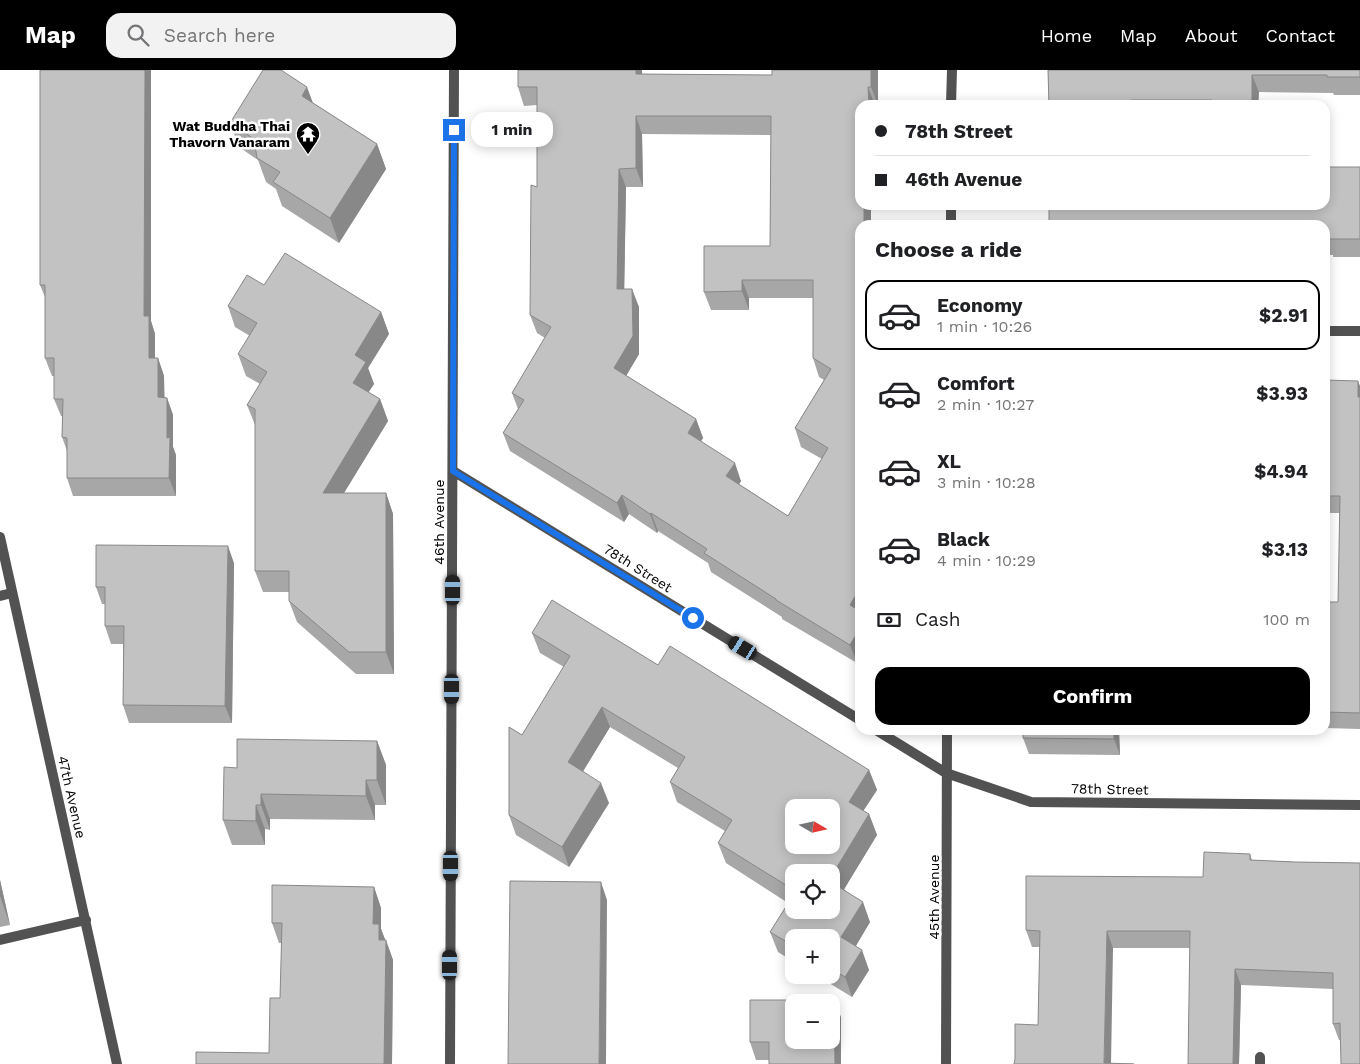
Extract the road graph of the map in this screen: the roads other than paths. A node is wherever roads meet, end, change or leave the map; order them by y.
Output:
1 (454, 70) edge
2 (952, 70) edge
3 (952, 100) edge
4 (1330, 330) edge
5 (1360, 331) edge
6 (453, 471) junction
7 (0, 537) edge
8 (12, 592) junction
9 (0, 596) edge
10 (855, 717) edge
11 (884, 735) edge
12 (947, 735) edge
13 (946, 773) junction
14 (1360, 805) edge
15 (86, 920) junction
16 (0, 940) edge
17 (117, 1064) edge
18 (450, 1064) edge
19 (946, 1064) edge

1 - 6 street, 46th Avenue
2 - 3 street
4 - 5 street
6 - 10 street, 78th Street
6 - 18 street, 46th Avenue
7 - 8 street, 47th Avenue
8 - 9 street
8 - 15 street, 47th Avenue
11 - 13 street, 78th Street
12 - 13 street, 45th Avenue
13 - 14 street, 78th Street
13 - 19 street, 45th Avenue
15 - 16 street
15 - 17 street, 47th Avenue

